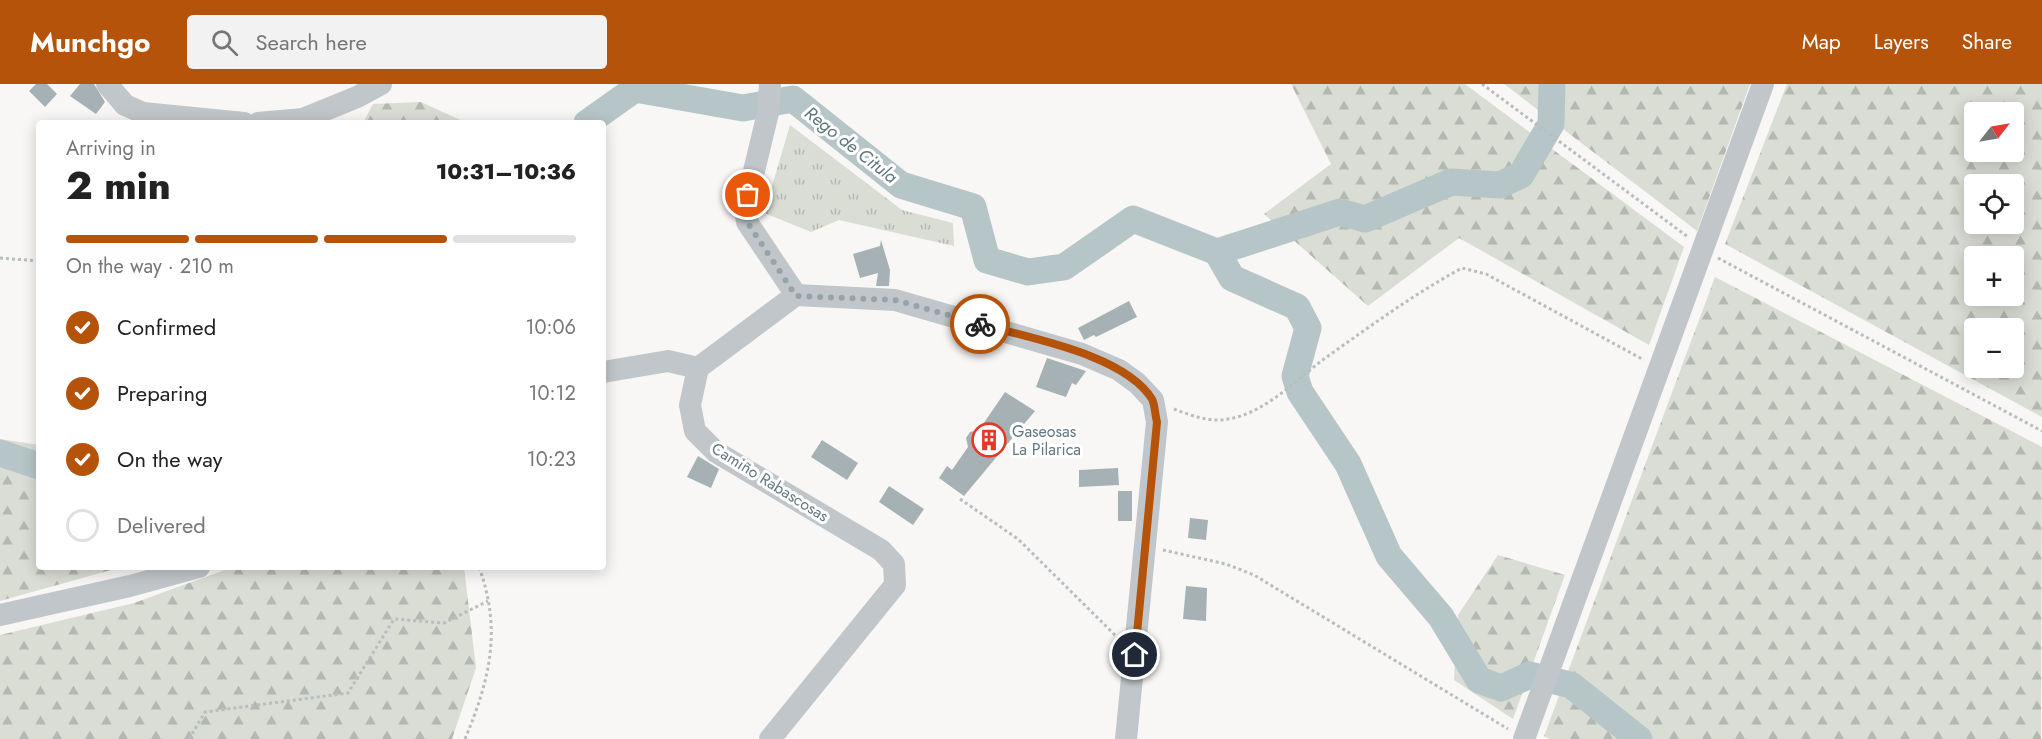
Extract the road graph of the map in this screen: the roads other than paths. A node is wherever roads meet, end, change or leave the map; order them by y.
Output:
1 (106, 84) edge
2 (381, 84) edge
3 (770, 84) edge
4 (1763, 84) edge
5 (214, 120) edge
6 (292, 120) edge
7 (796, 296) junction
8 (698, 368) junction
9 (606, 371) edge
10 (188, 570) edge
11 (0, 615) edge
12 (770, 739) edge
13 (1126, 739) edge
14 (1524, 739) edge

1 - 5 street
2 - 6 street
3 - 7 street
4 - 14 street
7 - 8 street
7 - 13 street
8 - 9 street
8 - 12 street, Camiño Rabascosas
10 - 11 street

